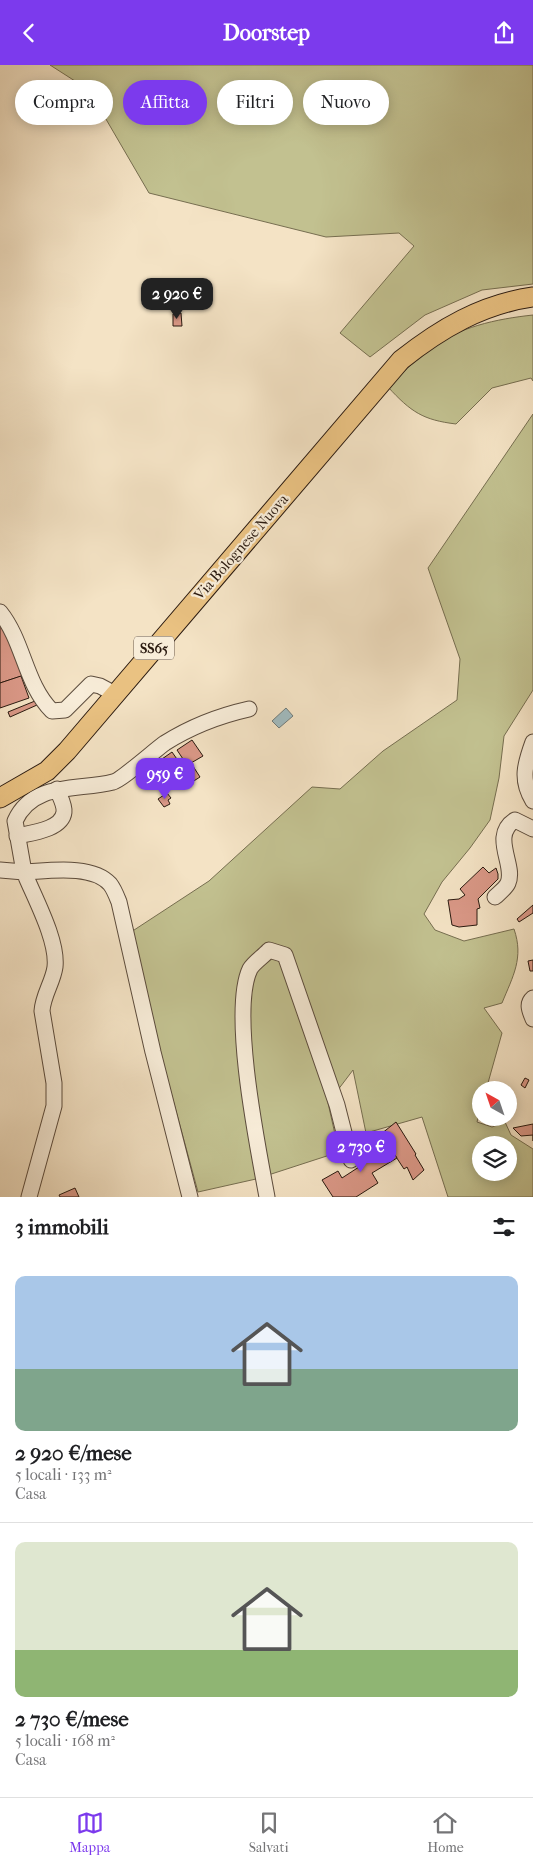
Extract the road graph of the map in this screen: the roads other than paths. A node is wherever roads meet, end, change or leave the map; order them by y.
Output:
1 (533, 297) edge
2 (533, 305) edge
3 (490, 308) junction
4 (0, 612) edge
5 (115, 694) junction
6 (249, 709) dead end
7 (533, 742) edge
8 (57, 789) junction
9 (0, 798) edge
10 (533, 801) edge
11 (533, 829) edge
12 (17, 837) junction
13 (0, 870) edge
14 (24, 872) junction
15 (495, 897) dead end
16 (533, 998) edge
17 (533, 1019) edge
18 (351, 1160) dead end
19 (29, 1197) edge
20 (190, 1197) edge
21 (267, 1197) edge

1 - 3 main road, Via Bolognese Nuova / SS65
2 - 3 main road, Via Bolognese Nuova / SS65
3 - 5 main road, Via Bolognese Nuova / SS65
4 - 5 street
5 - 9 main road, Via Bolognese Nuova / SS65
6 - 8 street
7 - 10 street
8 - 12 street
8 - 12 street
11 - 15 street
12 - 14 street
13 - 14 street
14 - 19 street
14 - 20 street
16 - 17 street
18 - 21 street

